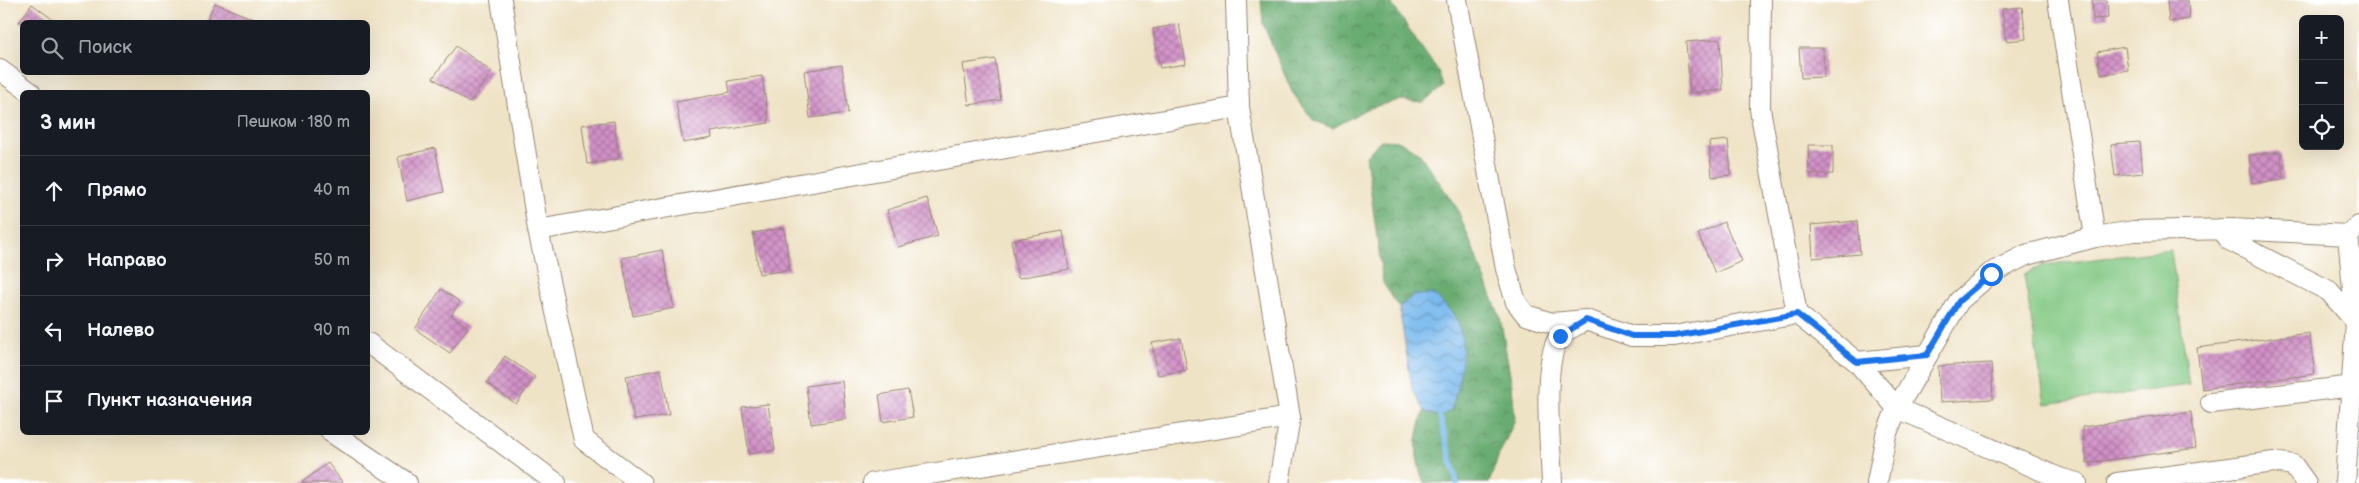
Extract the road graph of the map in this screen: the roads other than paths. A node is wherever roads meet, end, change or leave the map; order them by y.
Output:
1 (501, 0) edge
2 (1236, 0) edge
3 (1457, 0) edge
4 (1761, 0) edge
5 (2058, 0) edge
6 (0, 70) edge
7 (27, 90) edge
8 (1239, 107) junction
9 (2220, 229) junction
10 (538, 230) junction
11 (2354, 230) edge
12 (2095, 237) junction
13 (1797, 314) junction
14 (1586, 320) junction
15 (2356, 322) junction
16 (370, 344) edge
17 (1927, 355) junction
18 (1857, 362) junction
19 (2353, 386) junction
20 (2211, 403) dead end
21 (1897, 408) junction
22 (1290, 417) junction
23 (335, 435) edge
24 (407, 483) edge
25 (556, 483) edge
26 (640, 483) edge
27 (873, 483) edge
28 (1279, 483) edge
29 (1552, 483) edge
30 (1877, 483) edge
31 (2077, 483) edge
32 (2117, 483) edge
33 (2306, 483) edge
34 (2345, 483) edge

1 - 10 street
2 - 8 street
3 - 14 street
4 - 13 street
5 - 12 street
6 - 7 street
8 - 10 street
8 - 22 street
9 - 11 street
9 - 12 street
9 - 15 street
10 - 26 street
11 - 15 street
12 - 17 street
13 - 14 street
13 - 18 street
14 - 29 street
15 - 19 street
16 - 25 street
17 - 18 street
17 - 21 street
18 - 21 street
19 - 20 street
19 - 34 street
21 - 30 street
21 - 31 street
22 - 27 street
22 - 28 street
23 - 24 street
32 - 33 street

